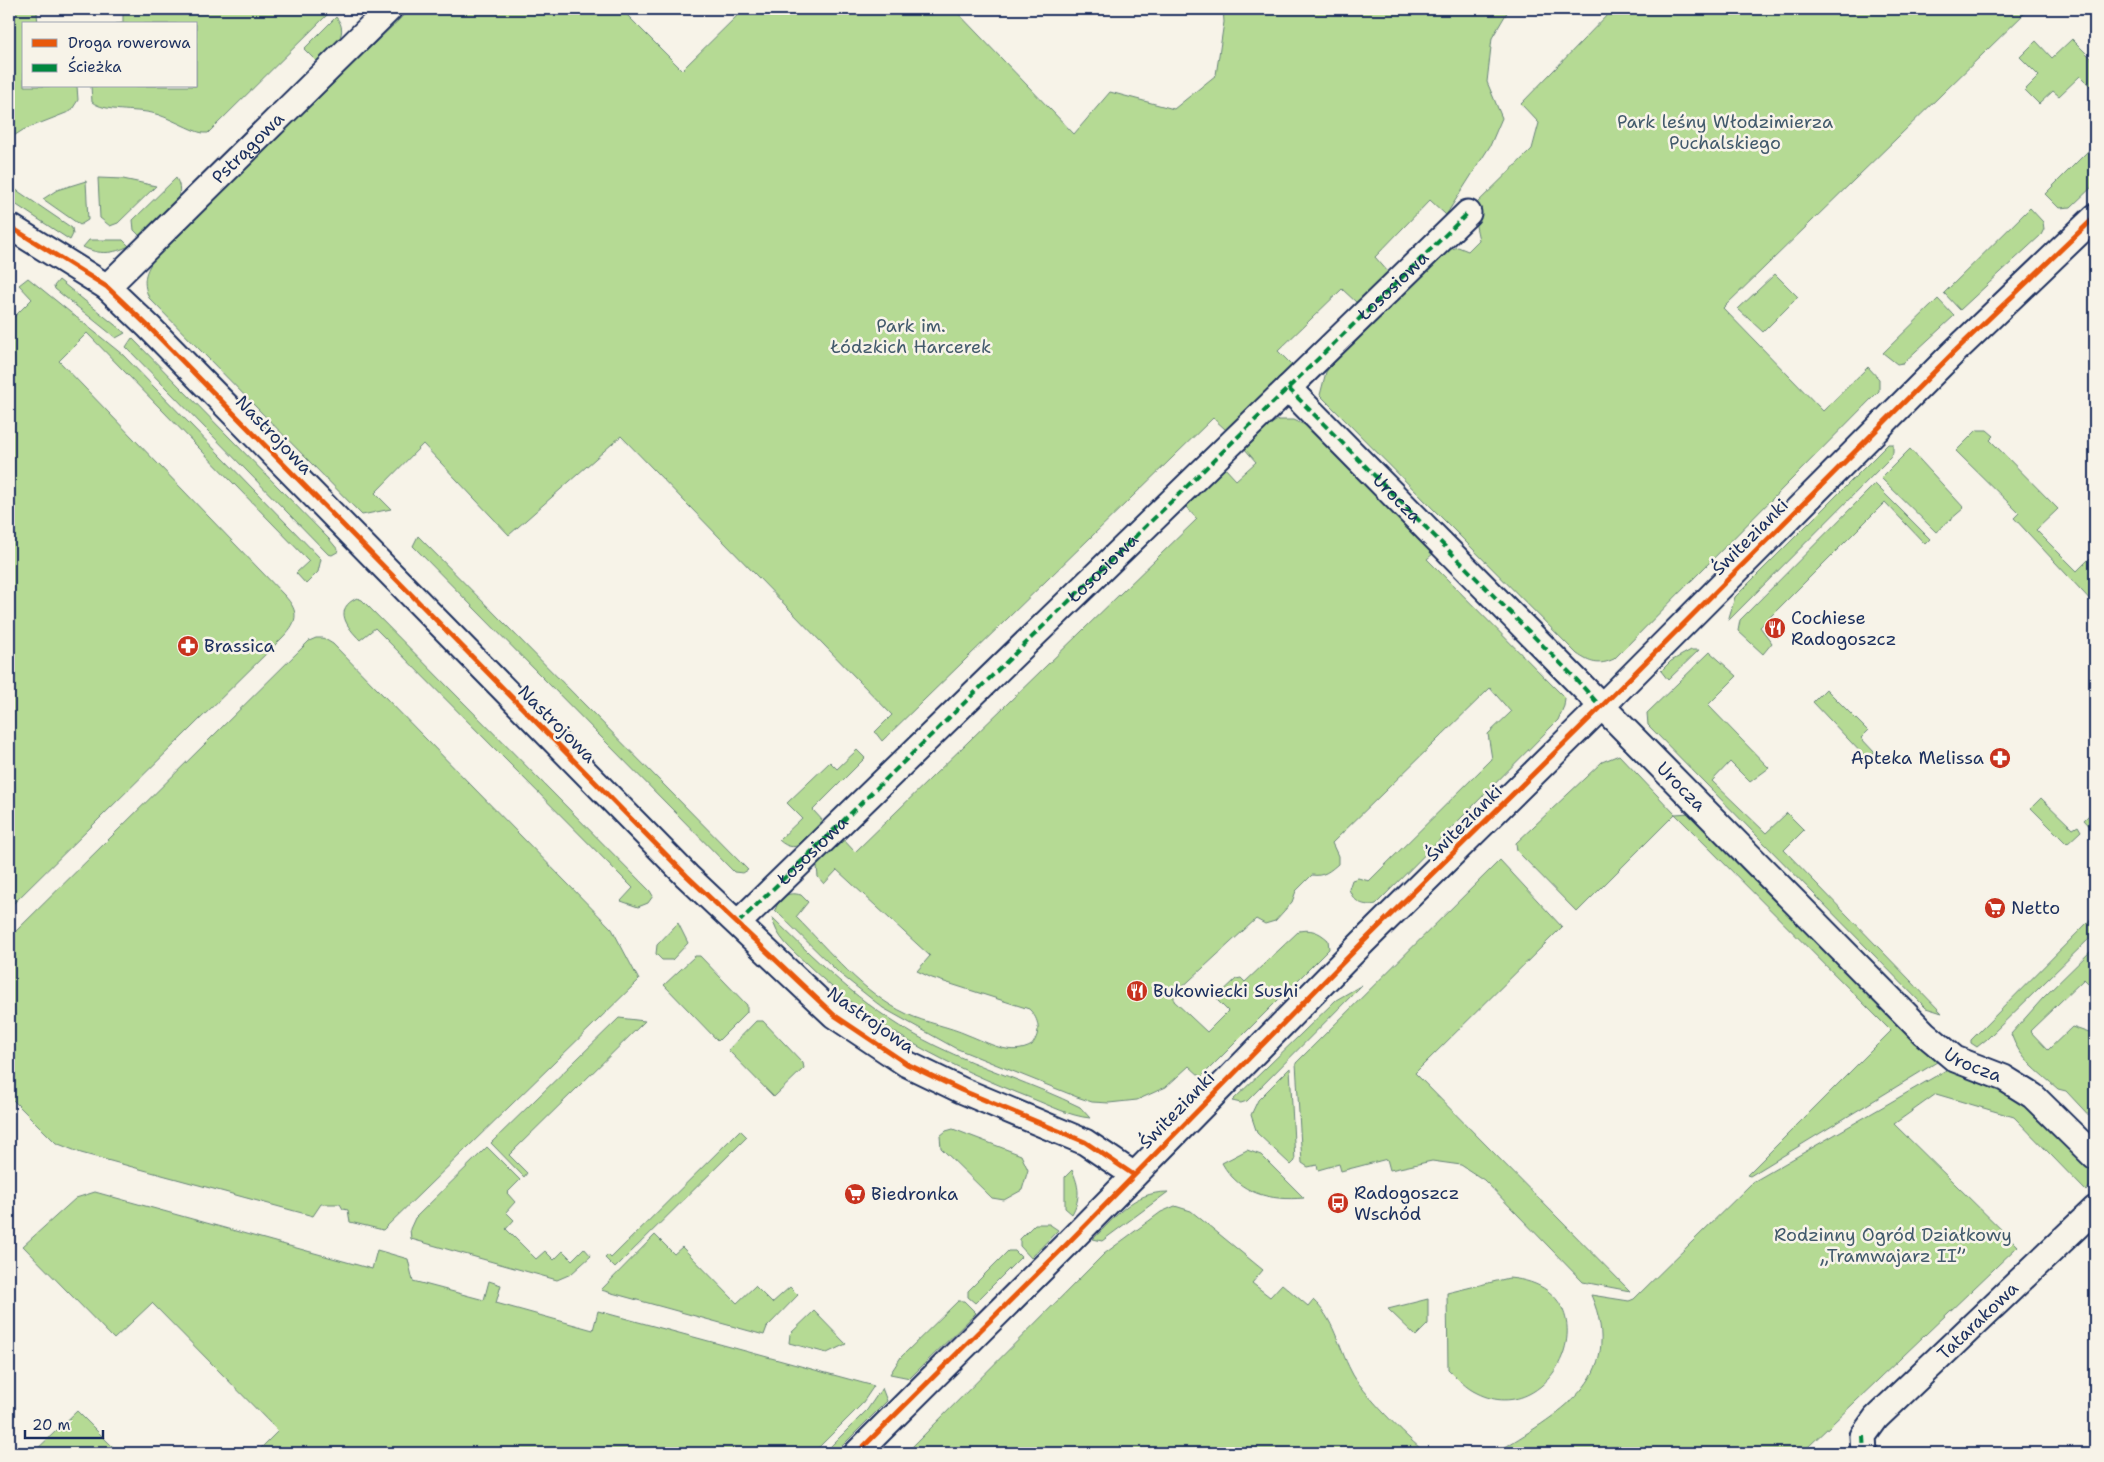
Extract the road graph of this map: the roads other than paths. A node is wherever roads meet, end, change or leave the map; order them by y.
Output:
1 (389, 9) edge
2 (1468, 213) dead end
3 (2095, 217) edge
4 (9, 226) edge
5 (107, 287) junction
6 (1288, 388) junction
7 (1601, 707) junction
8 (738, 923) junction
9 (2095, 1158) edge
10 (1134, 1175) junction
11 (2095, 1209) edge
12 (1863, 1445) edge
13 (857, 1453) edge

1 - 5 street, Pstrągowa
2 - 6 street, Łososiowa
3 - 7 street, Świtezianki
4 - 5 street, Nastrojowa
5 - 8 street, Nastrojowa
6 - 7 street, Urocza
6 - 8 street, Łososiowa
7 - 9 street, Urocza
7 - 10 street, Świtezianki
8 - 10 street, Nastrojowa
10 - 13 street, Świtezianki
11 - 12 street, Tatarakowa

